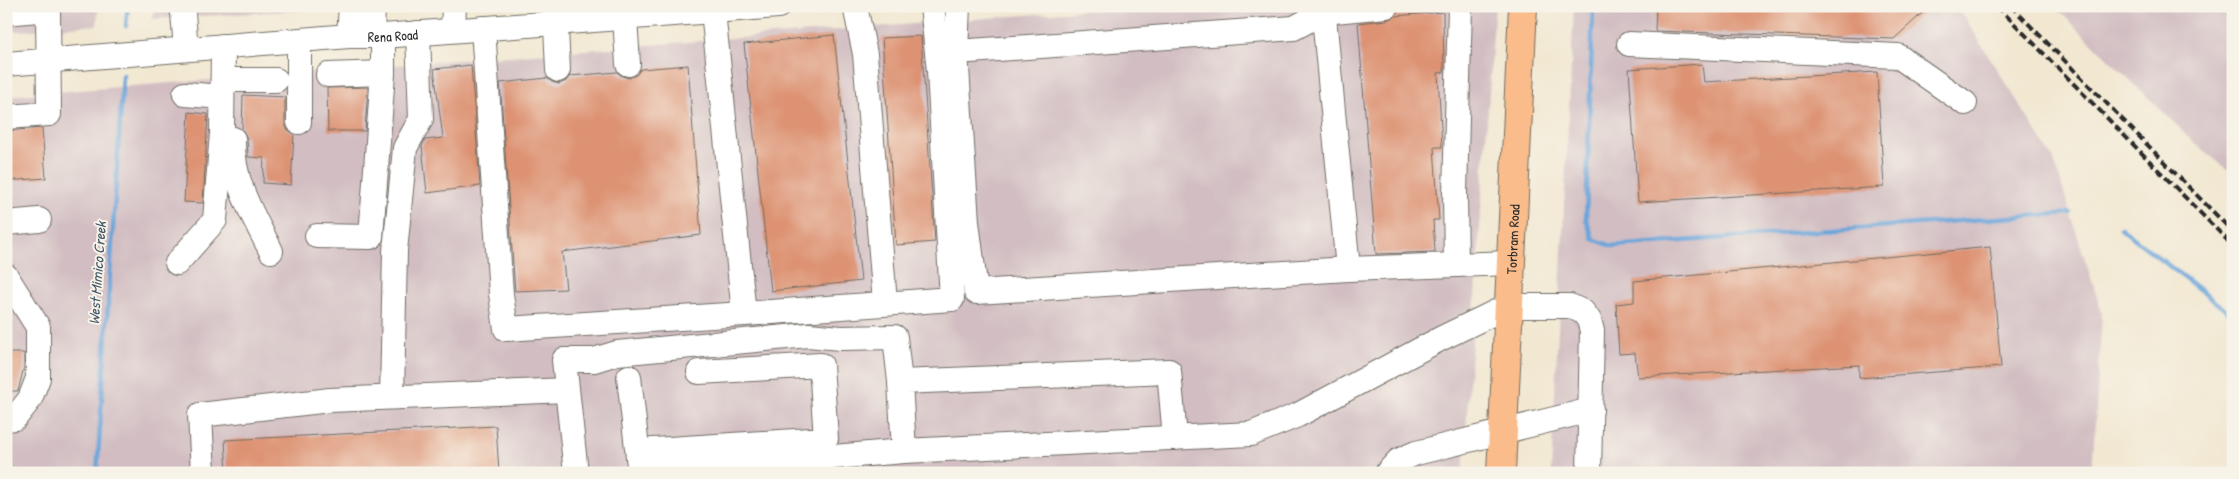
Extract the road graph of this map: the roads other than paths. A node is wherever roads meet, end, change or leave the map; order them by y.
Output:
1 (181, 6) edge
2 (351, 6) edge
3 (373, 6) edge
4 (454, 6) edge
5 (855, 6) edge
6 (932, 6) edge
7 (958, 6) edge
8 (1386, 6) edge
9 (1460, 6) edge
10 (1523, 6) edge
11 (766, 7) edge
12 (48, 8) edge
13 (1323, 9) edge
14 (713, 11) junction
15 (6, 13) edge
16 (555, 15) edge
17 (625, 18) junction
18 (483, 28) junction
19 (452, 30) junction
20 (418, 33) junction
21 (368, 36) junction
22 (299, 41) junction
23 (1630, 44) dead end
24 (229, 45) junction
25 (186, 49) junction
26 (956, 52) junction
27 (50, 60) junction
28 (6, 64) edge
29 (628, 64) dead end
30 (558, 70) dead end
31 (383, 73) junction
32 (328, 75) dead end
33 (276, 80) dead end
34 (229, 89) junction
35 (185, 94) dead end
36 (1965, 103) dead end
37 (6, 117) edge
38 (299, 122) dead end
39 (39, 220) dead end
40 (6, 223) edge
41 (317, 236) dead end
42 (271, 251) dead end
43 (177, 263) dead end
44 (1510, 263) junction
45 (1456, 265) junction
46 (1348, 269) junction
47 (6, 276) edge
48 (885, 303) junction
49 (1508, 306) junction
50 (744, 314) junction
51 (699, 372) dead end
52 (629, 377) dead end
53 (900, 382) junction
54 (567, 390) junction
55 (392, 397) junction
56 (1591, 410) junction
57 (6, 419) edge
58 (1504, 430) junction
59 (1175, 438) junction
60 (904, 451) junction
61 (640, 465) edge
62 (202, 473) edge
63 (576, 473) edge
64 (1387, 473) edge
65 (1501, 473) edge
66 (1589, 473) edge

1 - 25 street
2 - 21 street
3 - 21 street
4 - 19 street
5 - 48 street
6 - 48 street
7 - 26 street
8 - 13 street
9 - 45 street
10 - 44 main road, Torbram Road
11 - 14 street, Rena Road
12 - 15 street
12 - 27 street
13 - 26 street
13 - 46 street
14 - 17 street, Rena Road
14 - 50 street
16 - 17 street, Rena Road
16 - 18 street, Rena Road
16 - 30 street
17 - 29 street
18 - 19 street, Rena Road
18 - 50 street
19 - 20 street, Rena Road
20 - 21 street, Rena Road
20 - 55 street
21 - 22 street, Rena Road
21 - 31 street
22 - 24 street, Rena Road
22 - 38 street
23 - 36 street
24 - 25 street, Rena Road
24 - 34 street
25 - 27 street, Rena Road
26 - 46 street
27 - 28 street, Rena Road
27 - 37 street
31 - 32 street
31 - 41 street
33 - 34 street
34 - 35 street
34 - 42 street
34 - 43 street
39 - 40 street
44 - 45 street
44 - 49 main road, Torbram Road
45 - 46 street
47 - 57 street
48 - 50 street
49 - 56 street
49 - 58 main road, Torbram Road
49 - 59 street
51 - 61 street
52 - 61 street
53 - 54 street
53 - 59 street
53 - 60 street
54 - 55 street
54 - 63 street
55 - 62 street
56 - 58 street
56 - 66 street
58 - 64 street
58 - 65 main road, Torbram Road
59 - 60 street
60 - 61 street

